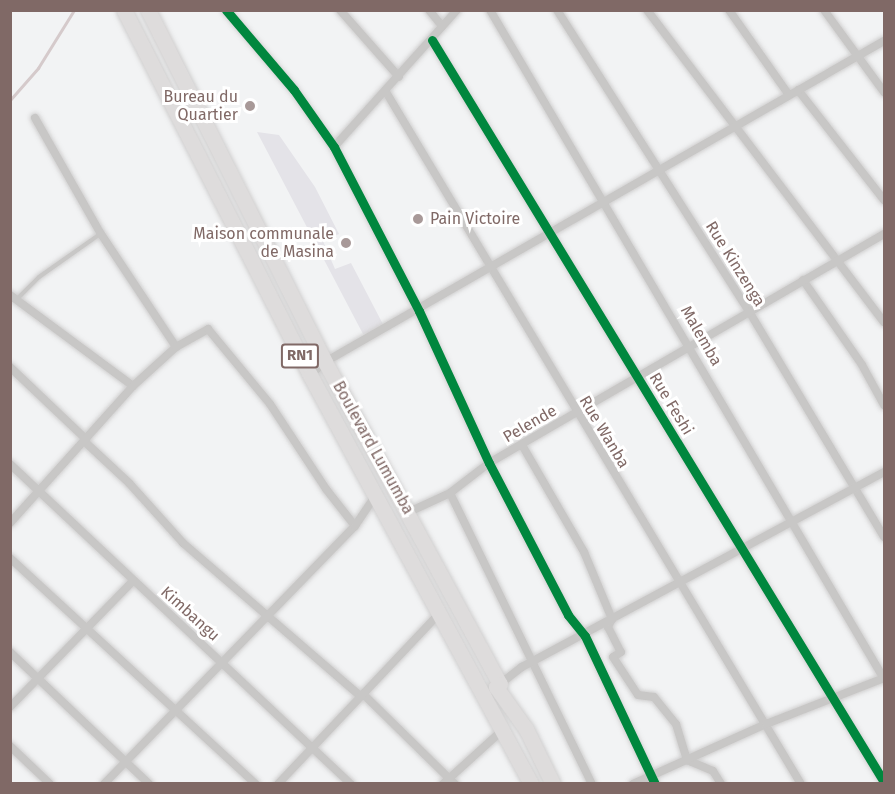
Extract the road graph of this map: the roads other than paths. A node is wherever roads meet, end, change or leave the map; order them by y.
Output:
1 (124, 10) edge
2 (148, 10) edge
3 (226, 10) edge
4 (340, 10) edge
5 (429, 10) edge
6 (457, 10) edge
7 (490, 10) edge
8 (557, 10) edge
9 (647, 10) edge
10 (729, 10) edge
11 (824, 10) edge
12 (442, 26) junction
13 (432, 40) junction
14 (885, 41) edge
15 (856, 56) junction
16 (399, 77) junction
17 (798, 90) junction
18 (386, 92) junction
19 (885, 92) edge
20 (789, 95) junction
21 (35, 118) dead end
22 (733, 127) junction
23 (334, 147) junction
24 (660, 170) junction
25 (885, 200) edge
26 (604, 205) junction
27 (551, 233) junction
28 (101, 234) junction
29 (885, 234) edge
30 (835, 259) junction
31 (494, 268) junction
32 (803, 280) junction
33 (13, 297) edge
34 (419, 311) junction
35 (750, 313) junction
36 (885, 322) edge
37 (691, 346) junction
38 (177, 347) junction
39 (325, 362) junction
40 (10, 367) edge
41 (310, 375) junction
42 (637, 378) junction
43 (133, 386) junction
44 (885, 405) edge
45 (576, 413) junction
46 (85, 440) junction
47 (522, 445) junction
48 (489, 463) junction
49 (10, 464) edge
50 (885, 472) edge
51 (854, 486) junction
52 (38, 491) junction
53 (450, 493) junction
54 (375, 496) junction
55 (409, 512) junction
56 (791, 522) junction
57 (10, 523) edge
58 (355, 526) junction
59 (885, 537) edge
60 (741, 549) junction
61 (10, 558) edge
62 (133, 580) junction
63 (681, 583) junction
64 (269, 614) junction
65 (439, 614) junction
66 (612, 619) junction
67 (86, 630) junction
68 (585, 636) junction
69 (10, 652) edge
70 (224, 662) junction
71 (536, 662) junction
72 (884, 678) edge
73 (38, 680) junction
74 (494, 689) junction
75 (362, 695) junction
76 (833, 699) junction
77 (10, 707) edge
78 (176, 713) junction
79 (766, 724) junction
80 (507, 731) junction
81 (10, 746) edge
82 (313, 748) junction
83 (687, 760) junction
84 (125, 762) junction
85 (650, 776) junction
86 (449, 781) edge
87 (885, 782) edge
88 (50, 783) edge
89 (104, 783) edge
90 (149, 783) edge
91 (256, 783) edge
92 (278, 783) edge
93 (351, 783) edge
94 (522, 783) edge
95 (531, 783) edge
96 (547, 783) edge
97 (553, 783) edge
98 (592, 783) edge
99 (633, 783) edge
100 (655, 783) edge
101 (721, 783) edge
102 (801, 783) edge

1 - 41 highway, Boulevard Lumumba / RN1
2 - 39 highway, Boulevard Lumumba / RN1
3 - 23 street
4 - 16 street
5 - 12 street
6 - 12 street
7 - 26 street, Malemba
8 - 24 street, Rue Kinzenga
9 - 22 street
10 - 20 street
11 - 15 street
12 - 13 street
13 - 16 street
13 - 27 street, Rue Feshi
14 - 15 street
15 - 17 street
15 - 19 street
16 - 18 street
17 - 20 street
17 - 25 street
18 - 23 street
18 - 31 street, Rue Wanba
20 - 22 street
21 - 28 street
22 - 24 street
22 - 30 street
23 - 34 street
24 - 26 street
24 - 35 street, Rue Kinzenga
26 - 27 street
26 - 37 street, Malemba
27 - 31 street
27 - 42 street, Rue Feshi
28 - 33 lane
28 - 38 street
29 - 30 street, Pelende
30 - 32 street, Pelende
30 - 36 street
31 - 34 street
31 - 45 street, Rue Wanba
32 - 35 street, Pelende
32 - 44 street
33 - 43 street
34 - 39 street
34 - 48 street
35 - 37 street, Pelende
35 - 51 street, Rue Kinzenga
37 - 42 street, Pelende
37 - 56 street, Malemba
38 - 43 street
38 - 58 street
39 - 41 street
39 - 55 highway, Boulevard Lumumba / RN1
40 - 46 street
41 - 54 highway, Boulevard Lumumba / RN1
42 - 45 street, Pelende
42 - 60 street, Rue Feshi
43 - 46 street
45 - 47 street, Pelende
45 - 63 street, Rue Wanba
46 - 52 street
46 - 64 street
47 - 48 street, Pelende
47 - 66 street
48 - 53 street, Pelende
48 - 68 street
49 - 52 street, Kimbangu
50 - 51 street
51 - 56 street
51 - 59 street, Rue Kinzenga
52 - 57 street
52 - 62 street, Kimbangu
53 - 55 street, Pelende
53 - 71 street
54 - 58 street
54 - 65 highway, Boulevard Lumumba / RN1
55 - 74 highway, Boulevard Lumumba / RN1
56 - 60 street
56 - 72 street, Malemba
58 - 64 street
60 - 63 street
60 - 76 street, Rue Feshi
61 - 67 street
62 - 67 street
62 - 70 street, Kimbangu
63 - 66 street
63 - 79 street, Rue Wanba
64 - 70 street
64 - 75 street
65 - 74 highway, Boulevard Lumumba / RN1
65 - 75 street
66 - 68 street
66 - 83 street
67 - 73 street
67 - 78 street
68 - 71 street
68 - 85 street
69 - 73 street
70 - 78 street
70 - 82 street, Kimbangu
71 - 74 street
71 - 98 street
72 - 76 street
73 - 77 street
73 - 84 street
74 - 80 highway
74 - 80 highway, Boulevard Lumumba / RN1
74 - 97 highway
75 - 82 street
75 - 86 street
76 - 79 street
76 - 87 street, Rue Feshi
78 - 84 street
78 - 91 street
79 - 83 street
79 - 102 street, Rue Wanba
80 - 86 street
80 - 94 highway
80 - 95 highway, Boulevard Lumumba / RN1
80 - 96 highway, Boulevard Lumumba / RN1
81 - 88 street
82 - 92 street
82 - 93 street, Kimbangu
83 - 85 street
83 - 101 street
84 - 89 street
84 - 90 street
85 - 99 street
85 - 100 street

